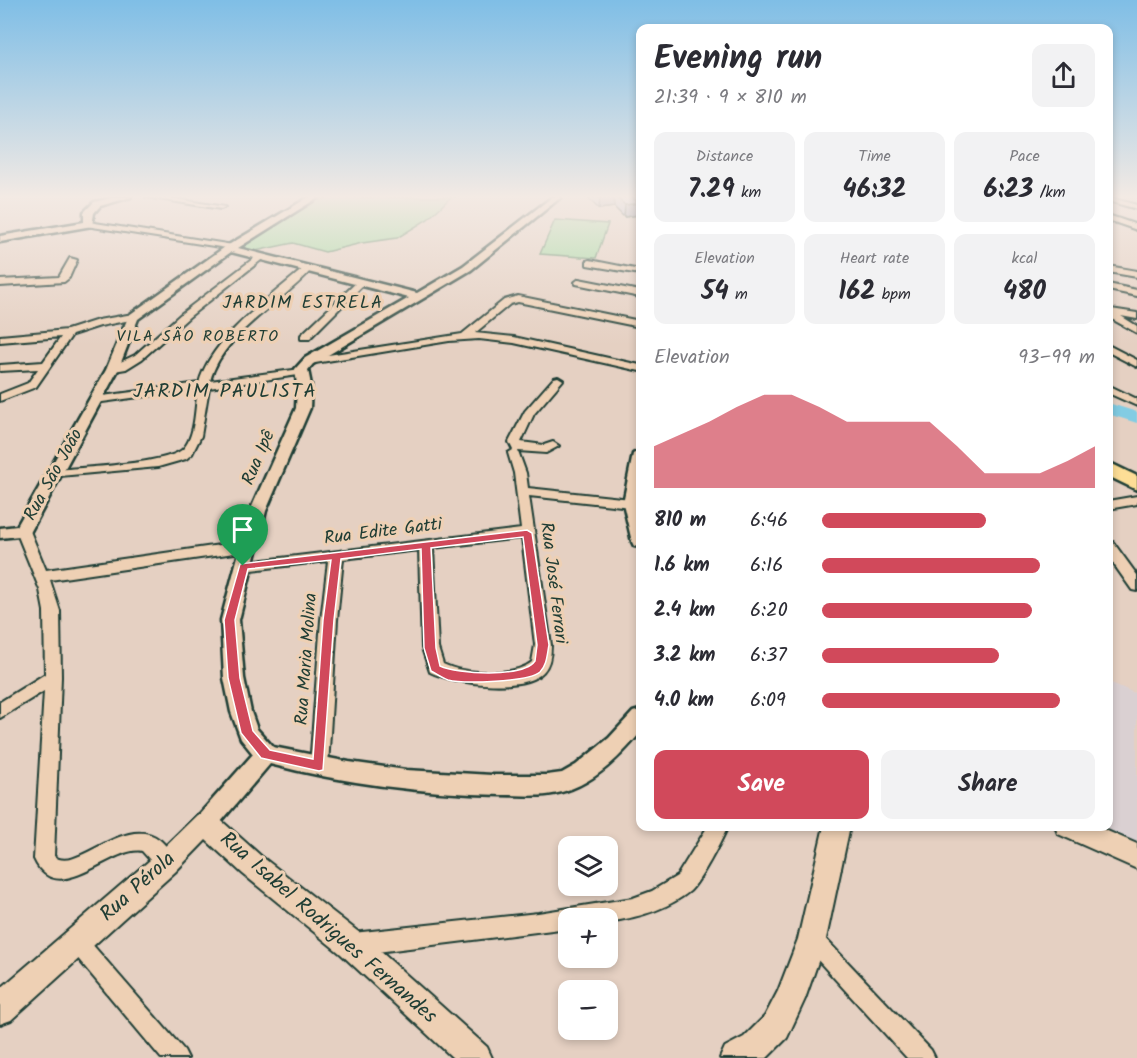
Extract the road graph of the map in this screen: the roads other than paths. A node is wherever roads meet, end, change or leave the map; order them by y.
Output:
1 (221, 246) edge
2 (234, 246) edge
3 (494, 246) edge
4 (231, 248) junction
5 (261, 257) junction
6 (73, 260) dead end
7 (590, 263) dead end
8 (308, 269) junction
9 (1113, 270) edge
10 (636, 272) edge
11 (1137, 274) edge
12 (361, 282) junction
13 (579, 282) dead end
14 (0, 283) edge
15 (1113, 288) edge
16 (636, 293) edge
17 (1137, 293) edge
18 (420, 297) junction
19 (1113, 314) edge
20 (1113, 316) edge
21 (1137, 316) edge
22 (133, 317) junction
23 (1121, 321) junction
24 (1113, 322) edge
25 (636, 323) edge
26 (1137, 330) edge
27 (68, 333) junction
28 (466, 336) junction
29 (304, 337) dead end
30 (0, 339) edge
31 (1113, 351) edge
32 (1137, 364) edge
33 (45, 365) junction
34 (305, 367) junction
35 (636, 367) edge
36 (0, 368) edge
37 (111, 370) junction
38 (558, 380) dead end
39 (203, 385) junction
40 (1113, 391) edge
41 (0, 398) edge
42 (95, 400) junction
43 (1137, 403) edge
44 (553, 446) dead end
45 (514, 453) dead end
46 (1113, 458) edge
47 (1113, 471) edge
48 (1137, 471) edge
49 (53, 474) junction
50 (1137, 484) edge
51 (523, 491) junction
52 (635, 498) edge
53 (1137, 500) edge
54 (1113, 504) edge
55 (23, 531) junction
56 (0, 533) edge
57 (527, 533) junction
58 (426, 545) junction
59 (248, 546) junction
60 (1113, 552) edge
61 (336, 556) junction
62 (243, 566) junction
63 (41, 576) junction
64 (1137, 586) edge
65 (53, 677) junction
66 (0, 711) edge
67 (636, 721) edge
68 (266, 754) junction
69 (319, 766) junction
70 (206, 823) junction
71 (716, 831) edge
72 (836, 831) edge
73 (1078, 831) edge
74 (1137, 857) edge
75 (166, 863) junction
76 (812, 939) junction
77 (77, 942) junction
78 (351, 944) junction
79 (0, 1009) edge
80 (176, 1058) edge
81 (476, 1058) edge
82 (736, 1058) edge
83 (923, 1058) edge

1 - 4 street
2 - 4 street
3 - 18 street
4 - 5 street
4 - 22 street
5 - 8 street
5 - 37 street
6 - 14 street
7 - 10 street
8 - 12 street
8 - 39 street
9 - 11 street
12 - 18 street
12 - 29 street
13 - 16 street
15 - 17 street
18 - 34 street
19 - 21 street
20 - 23 street
22 - 27 street
22 - 37 street, Rua São João
23 - 24 street
23 - 26 street
25 - 28 street
27 - 30 street
27 - 33 street
28 - 34 street
28 - 35 street
31 - 32 street
33 - 36 street
33 - 41 street
34 - 39 street
34 - 59 street, Rua Ipê
37 - 42 street, Rua São João
38 - 44 street
39 - 42 street
39 - 49 street
40 - 43 street
42 - 49 street, Rua São João
45 - 51 street, Rua José Ferrari
46 - 48 main road
47 - 50 main road
49 - 55 street, Rua São João
51 - 52 street
51 - 57 street, Rua José Ferrari
53 - 54 street
55 - 56 street
55 - 63 street, Rua São João
57 - 58 street, Rua Edite Gatti
57 - 58 street, Rua José Ferrari
58 - 61 street, Rua Edite Gatti
59 - 62 street, Rua Ipê
59 - 63 street
60 - 64 street
61 - 62 street, Rua Edite Gatti
61 - 69 street, Rua Maria Molina
62 - 68 street, Rua Ipê
63 - 65 street, Rua São João
65 - 66 street
65 - 75 street, Rua São João
67 - 69 street
68 - 69 street
68 - 70 street, Rua Pérola
70 - 75 main road, Rua Pérola
70 - 78 main road, Rua Isabel Rodrigues Fernandes
71 - 78 street
72 - 76 main road
73 - 74 main road
75 - 77 main road, Rua Pérola
76 - 82 main road
76 - 83 street
77 - 79 main road, Rua Pérola
77 - 80 street
78 - 81 main road, Rua Isabel Rodrigues Fernandes

